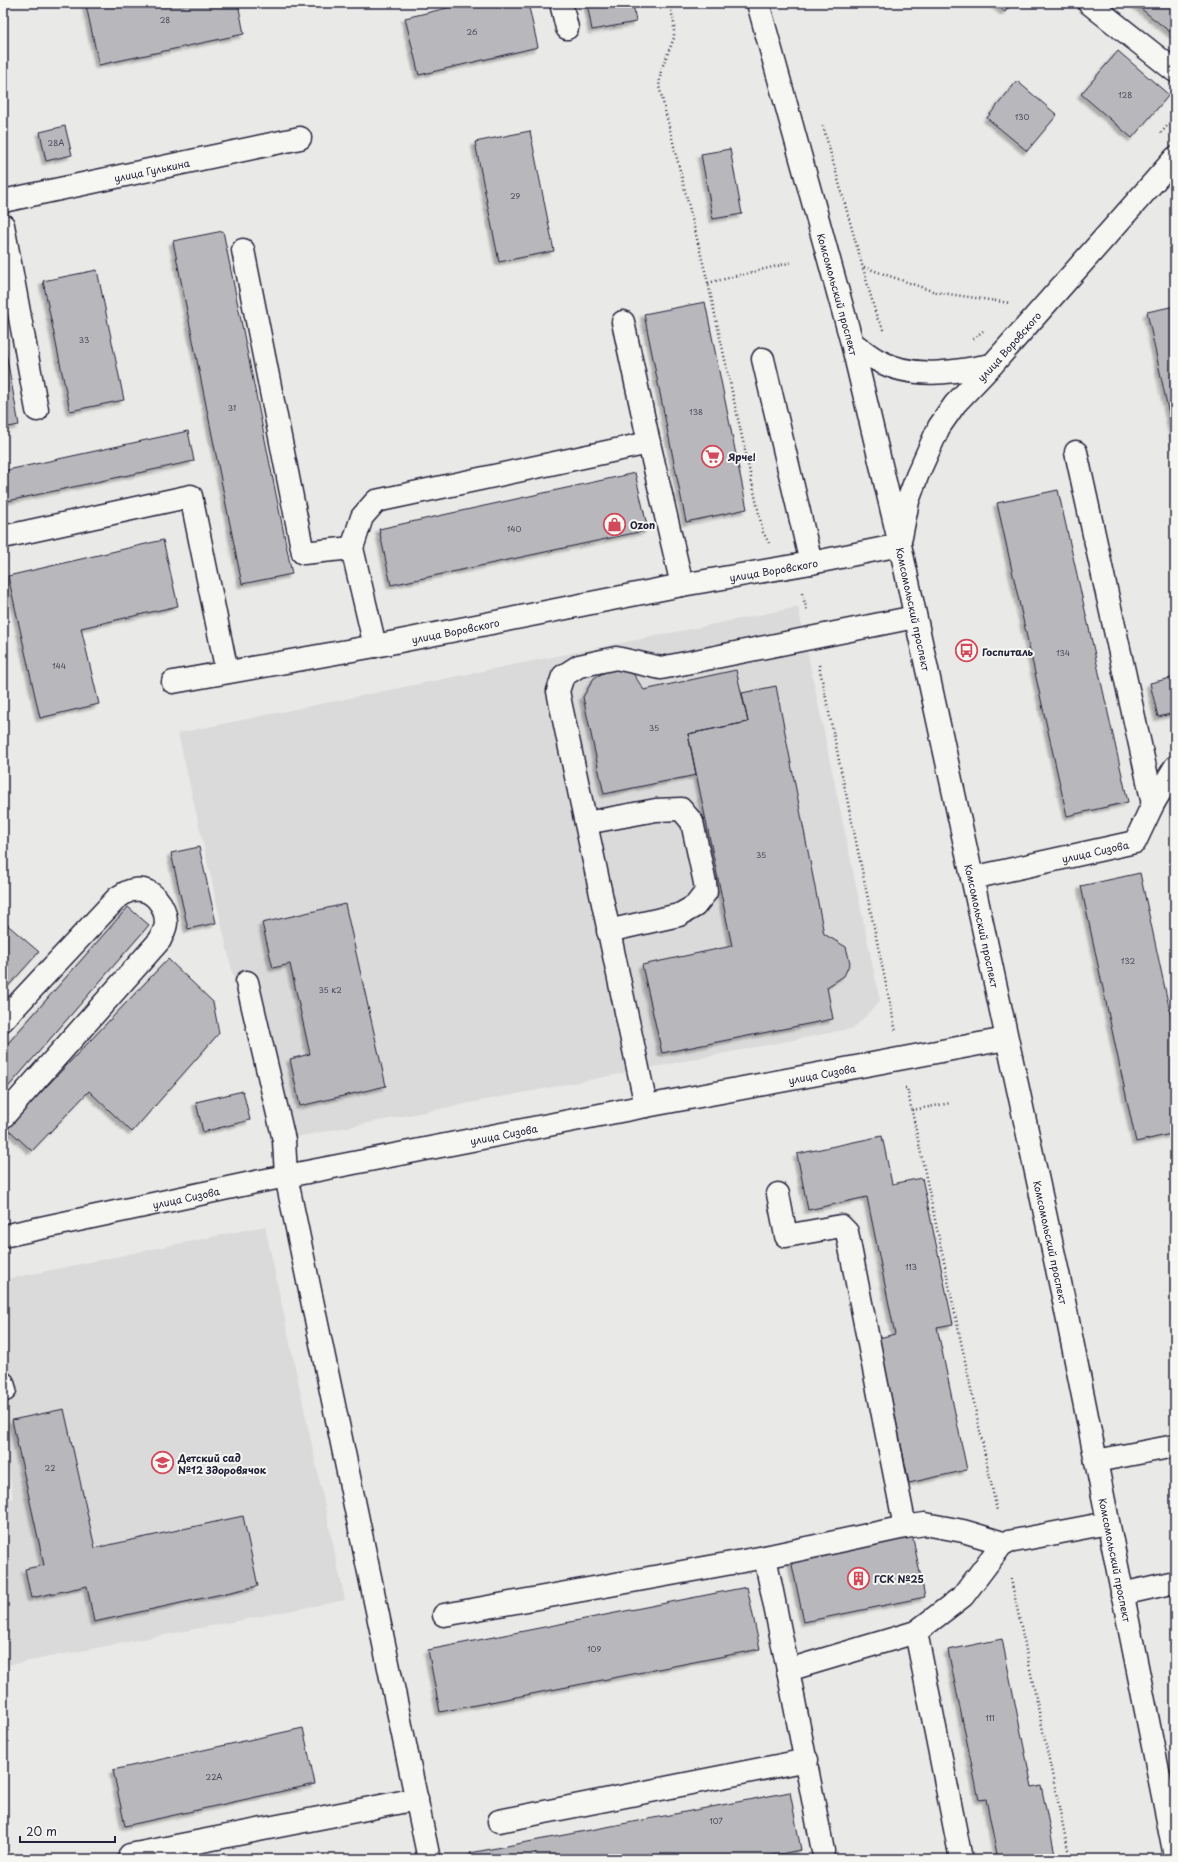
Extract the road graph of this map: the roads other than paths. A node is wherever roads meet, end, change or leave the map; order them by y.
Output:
1 (561, 3) edge
2 (758, 3) edge
3 (1089, 3) edge
4 (567, 28) dead end
5 (1175, 71) edge
6 (300, 138) dead end
7 (1172, 169) edge
8 (3, 201) edge
9 (3, 225) edge
10 (243, 250) dead end
11 (623, 322) dead end
12 (852, 343) junction
13 (763, 359) dead end
14 (992, 365) junction
15 (37, 410) dead end
16 (649, 443) junction
17 (1076, 452) dead end
18 (3, 537) edge
19 (900, 545) junction
20 (352, 548) junction
21 (811, 563) junction
22 (682, 585) junction
23 (915, 617) junction
24 (375, 646) junction
25 (226, 672) junction
26 (173, 682) dead end
27 (1175, 767) edge
28 (1153, 804) junction
29 (586, 823) junction
30 (972, 878) junction
31 (608, 931) junction
32 (247, 982) dead end
33 (3, 1020) edge
34 (1006, 1039) junction
35 (646, 1106) junction
36 (3, 1117) edge
37 (286, 1176) junction
38 (778, 1194) dead end
39 (3, 1236) edge
40 (1175, 1446) edge
41 (1096, 1461) junction
42 (1108, 1523) junction
43 (905, 1527) junction
44 (1003, 1543) junction
45 (765, 1557) junction
46 (1175, 1582) edge
47 (1122, 1594) junction
48 (444, 1615) dead end
49 (916, 1632) junction
50 (788, 1670) junction
51 (806, 1760) junction
52 (417, 1799) junction
53 (499, 1822) dead end
54 (823, 1851) dead end
55 (130, 1855) dead end
56 (1175, 1856) edge
57 (429, 1859) edge
58 (961, 1859) edge

1 - 4 main road
2 - 12 main road, Комсомольский проспект
3 - 5 main road
6 - 8 main road, улица Гулькина
7 - 14 main road, улица Воровского
9 - 15 main road
10 - 20 main road
11 - 16 main road
12 - 14 main road
12 - 19 main road, Комсомольский проспект
13 - 21 main road
14 - 19 main road, улица Воровского
16 - 20 main road
16 - 22 main road
17 - 28 main road
18 - 25 main road
19 - 21 main road, улица Воровского
19 - 23 main road, Комсомольский проспект
20 - 24 main road
21 - 22 main road, улица Воровского
22 - 24 main road, улица Воровского
23 - 29 main road
23 - 30 main road, Комсомольский проспект
24 - 25 main road, улица Воровского
25 - 26 main road, улица Воровского
27 - 28 main road, улица Сизова
28 - 30 main road, улица Сизова
29 - 31 main road
29 - 31 main road
30 - 34 main road, Комсомольский проспект
31 - 35 main road
32 - 37 main road
33 - 36 main road
34 - 35 main road, улица Сизова
34 - 41 main road, Комсомольский проспект
35 - 37 main road, улица Сизова
37 - 39 main road, улица Сизова
37 - 52 main road
38 - 43 main road
40 - 41 main road
41 - 42 main road, Комсомольский проспект
42 - 44 main road
42 - 47 main road, Комсомольский проспект
43 - 44 main road
43 - 45 main road
44 - 49 main road
45 - 48 main road
45 - 50 main road
46 - 47 main road
47 - 56 main road, Комсомольский проспект
49 - 50 main road
49 - 58 main road
50 - 51 main road
51 - 53 main road
51 - 54 main road
52 - 55 main road
52 - 57 main road

